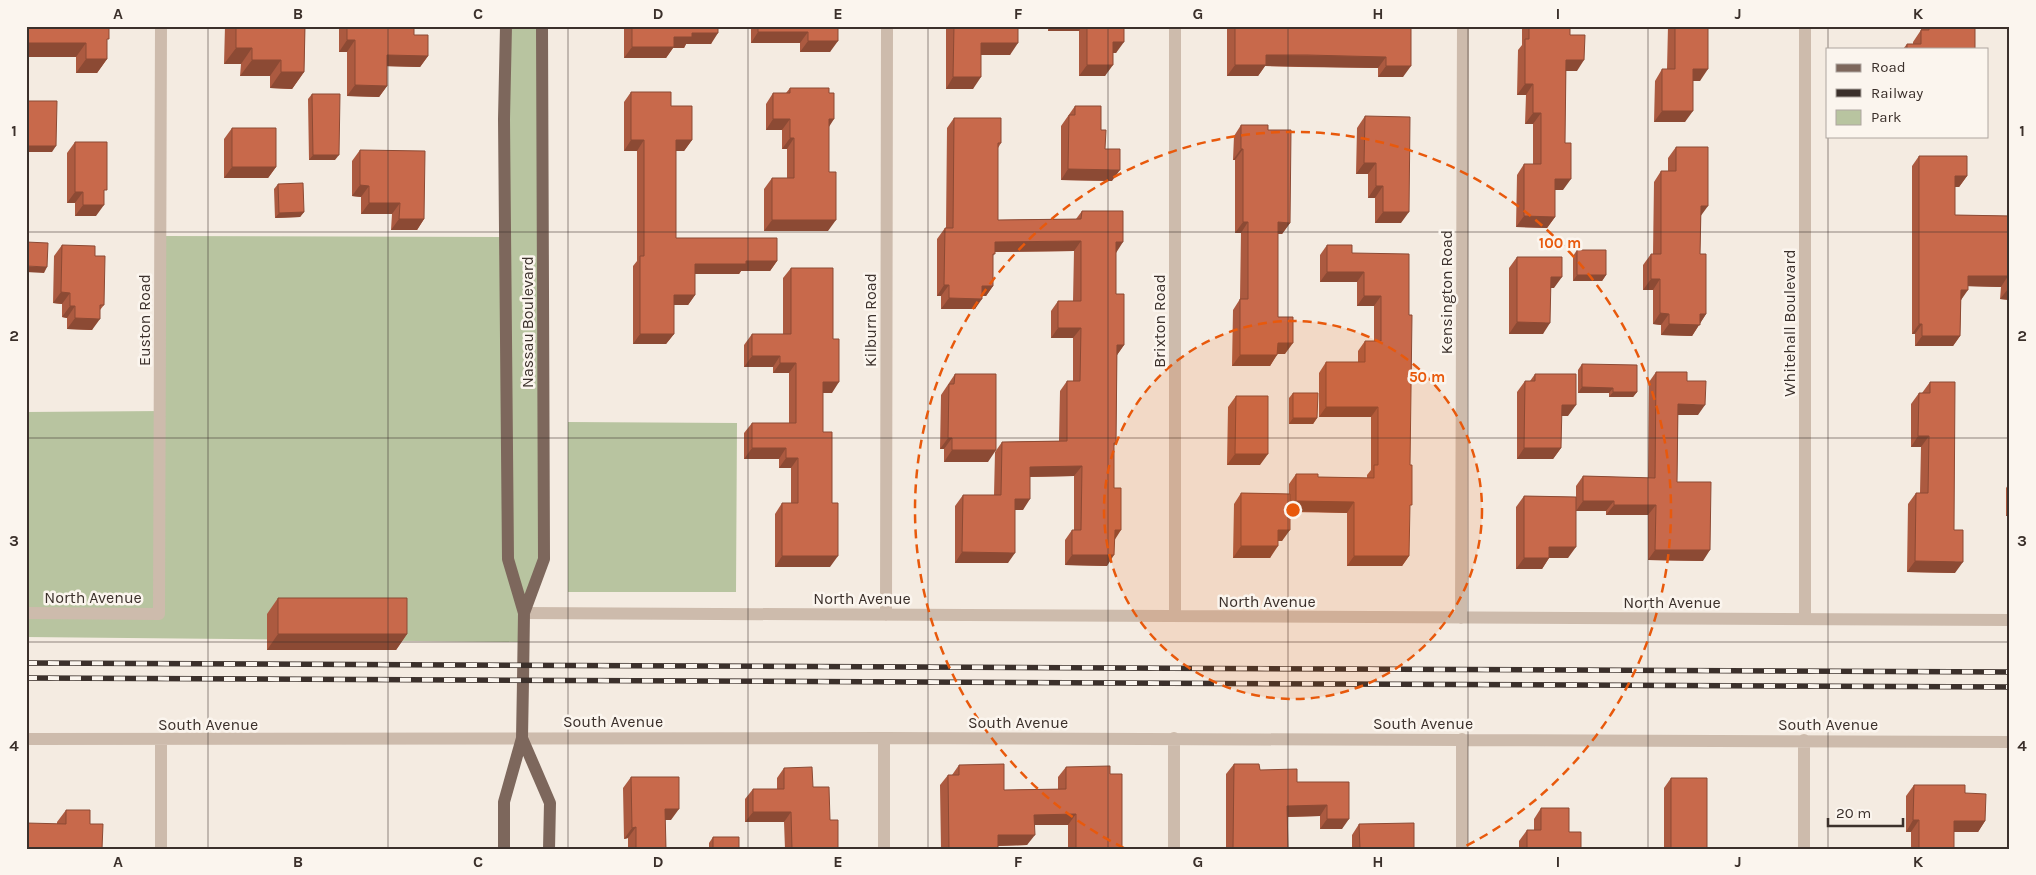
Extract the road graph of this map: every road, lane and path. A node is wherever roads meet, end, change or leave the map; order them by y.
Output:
1 (161, 26) edge
2 (506, 26) edge
3 (542, 26) edge
4 (887, 26) edge
5 (1175, 26) edge
6 (1463, 26) edge
7 (1805, 26) edge
8 (524, 613) junction
9 (26, 614) edge
10 (159, 614) joint
11 (886, 615) junction
12 (1175, 616) junction
13 (1462, 618) junction
14 (1805, 619) junction
15 (2010, 620) edge
16 (522, 738) junction
17 (884, 738) junction
18 (1174, 738) junction
19 (26, 739) edge
20 (1462, 739) junction
21 (161, 740) junction
22 (1804, 740) junction
23 (2010, 742) edge
24 (161, 849) edge
25 (504, 849) edge
26 (549, 849) edge
27 (884, 849) edge
28 (1174, 849) edge
29 (1462, 849) edge
30 (1804, 849) edge

1 - 10 street, Euston Road
2 - 8 main road, Nassau Boulevard
3 - 8 main road, Nassau Boulevard
4 - 11 street, Kilburn Road
5 - 12 street, Brixton Road
6 - 13 street, Kensington Road
7 - 14 street, Whitehall Boulevard
8 - 11 street, North Avenue
8 - 16 main road, Nassau Boulevard
9 - 10 street, North Avenue
11 - 12 street, North Avenue
12 - 13 street, North Avenue
13 - 14 street, North Avenue
14 - 15 street, North Avenue
16 - 17 street, South Avenue
16 - 21 street, South Avenue
16 - 25 main road, Nassau Boulevard
16 - 26 main road, Nassau Boulevard
17 - 18 street, South Avenue
17 - 27 street
18 - 20 street, South Avenue
18 - 28 street
19 - 21 street, South Avenue
20 - 22 street, South Avenue
20 - 29 street
21 - 24 street
22 - 23 street, South Avenue
22 - 30 street

